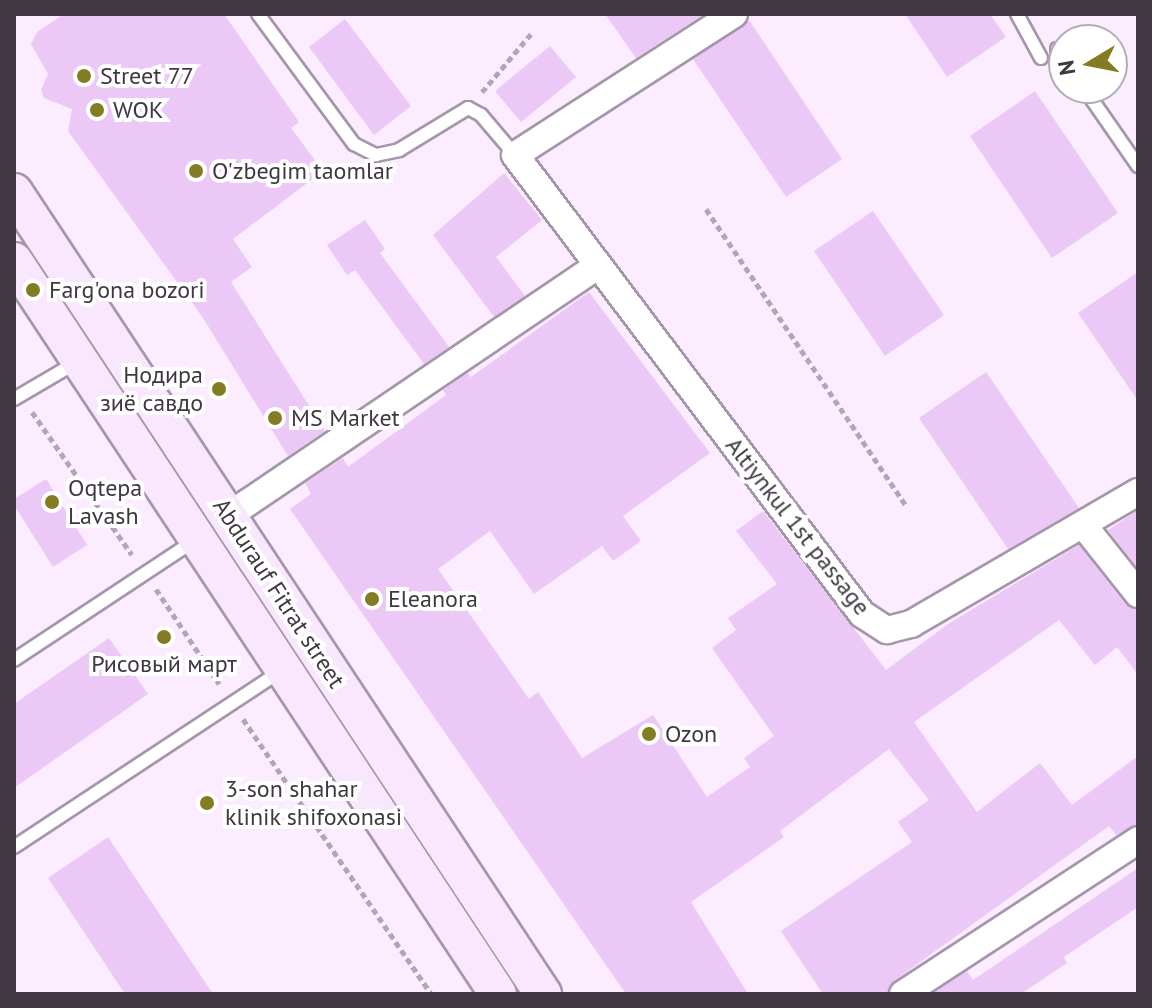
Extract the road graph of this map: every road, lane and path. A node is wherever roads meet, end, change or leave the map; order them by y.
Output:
1 (258, 14) edge
2 (734, 14) edge
3 (1017, 14) edge
4 (531, 34) dead end
5 (1041, 58) dead end
6 (1095, 104) edge
7 (468, 108) junction
8 (515, 155) junction
9 (1138, 166) edge
10 (14, 192) edge
11 (706, 209) dead end
12 (14, 261) edge
13 (597, 266) junction
14 (79, 360) junction
15 (14, 399) edge
16 (1138, 492) edge
17 (906, 506) dead end
18 (228, 516) junction
19 (1084, 526) junction
20 (198, 538) junction
21 (1138, 594) edge
22 (14, 660) edge
23 (283, 669) junction
24 (1138, 840) edge
25 (14, 847) edge
26 (498, 994) edge
27 (543, 994) edge
28 (903, 994) edge

1 - 7 lane
2 - 8 street
3 - 5 lane
4 - 7 path
6 - 9 lane
7 - 8 lane
8 - 13 street, Altiynkul 1st passage
10 - 18 main road, Abdurauf Fitrat street
11 - 17 path
12 - 14 main road, Abdurauf Fitrat street
13 - 18 street
13 - 19 street, Altiynkul 1st passage
14 - 15 lane
14 - 20 main road, Abdurauf Fitrat street
16 - 19 street, Altiynkul 1st passage
18 - 20 main road
18 - 27 main road, Abdurauf Fitrat street
19 - 21 street
20 - 22 lane
20 - 23 main road, Abdurauf Fitrat street
23 - 25 lane
23 - 26 main road, Abdurauf Fitrat street
24 - 28 street

